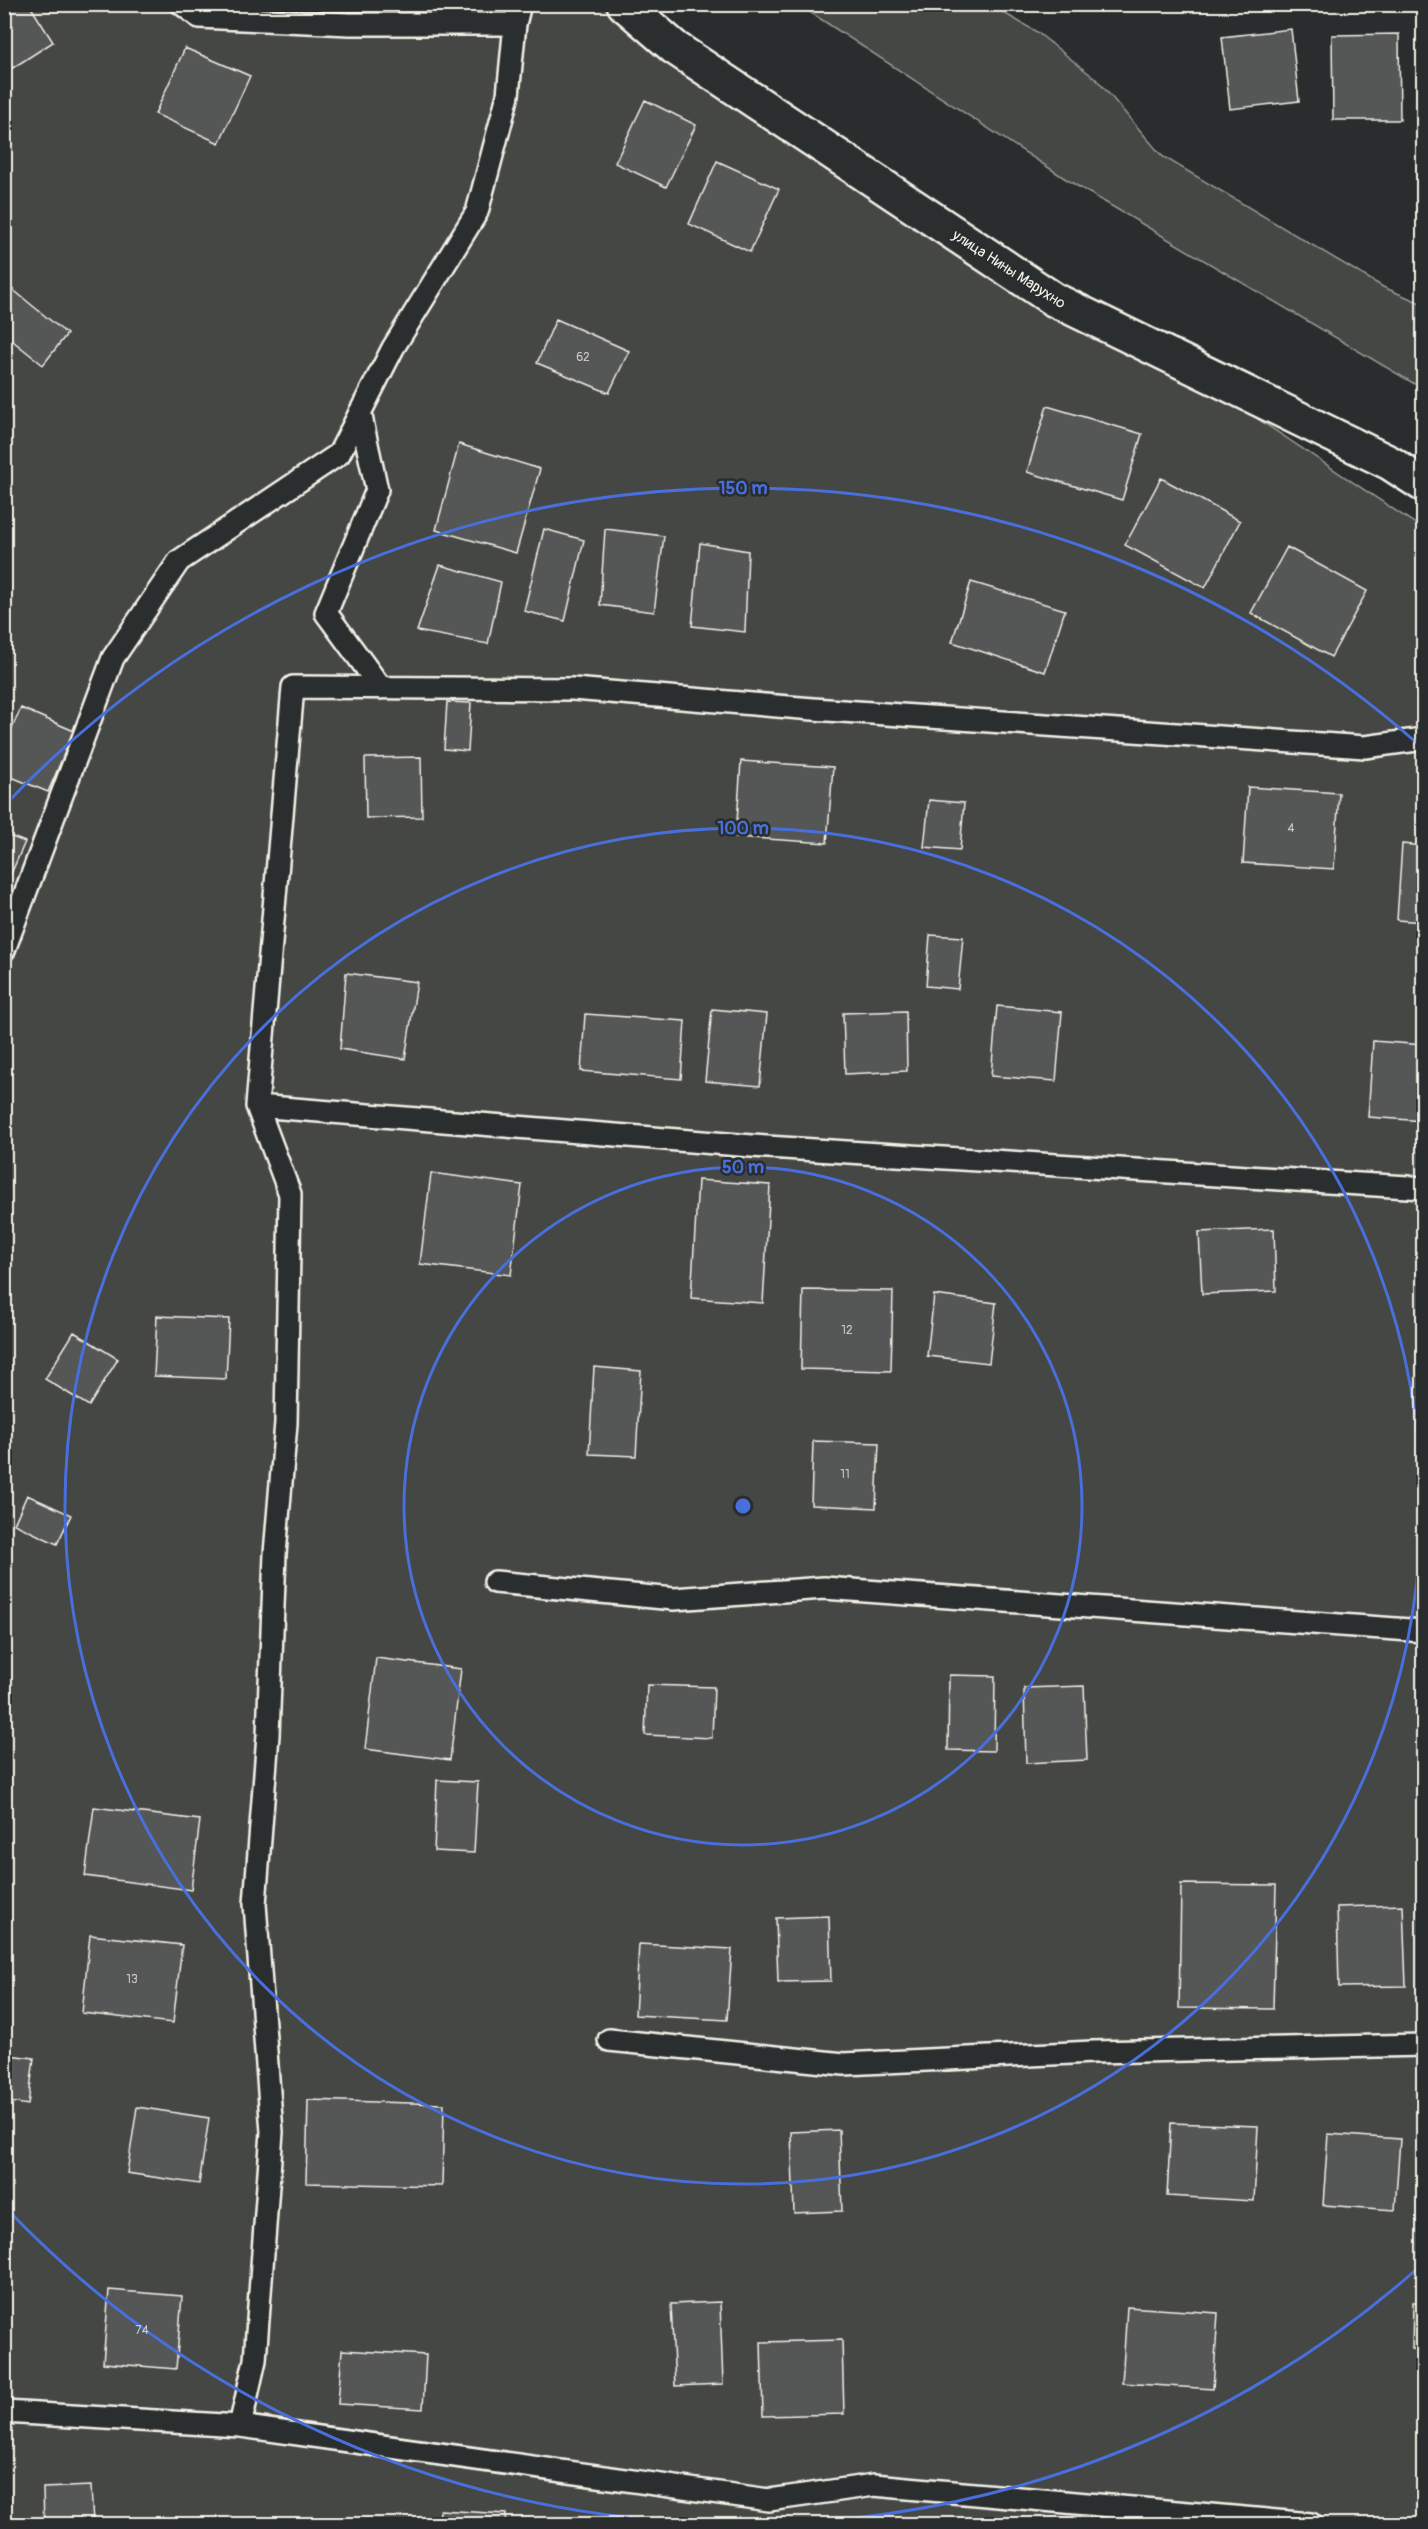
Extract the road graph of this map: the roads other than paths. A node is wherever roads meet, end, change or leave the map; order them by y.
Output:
1 (182, 4) edge
2 (624, 4) edge
3 (517, 14) edge
4 (360, 412) junction
5 (1424, 485) edge
6 (381, 688) junction
7 (1424, 739) edge
8 (4, 950) edge
9 (257, 1106) junction
10 (1424, 1188) edge
11 (495, 1582) dead end
12 (1424, 1631) edge
13 (609, 2040) dead end
14 (1424, 2045) edge
15 (4, 2412) edge
16 (240, 2426) junction
17 (1311, 2524) edge

1 - 3 lane
2 - 5 street, улица Нины Марухно
3 - 4 lane
4 - 6 lane
4 - 8 lane
6 - 7 lane
6 - 9 lane
9 - 10 lane
9 - 16 lane
11 - 12 lane
13 - 14 lane
15 - 16 lane
16 - 17 lane

